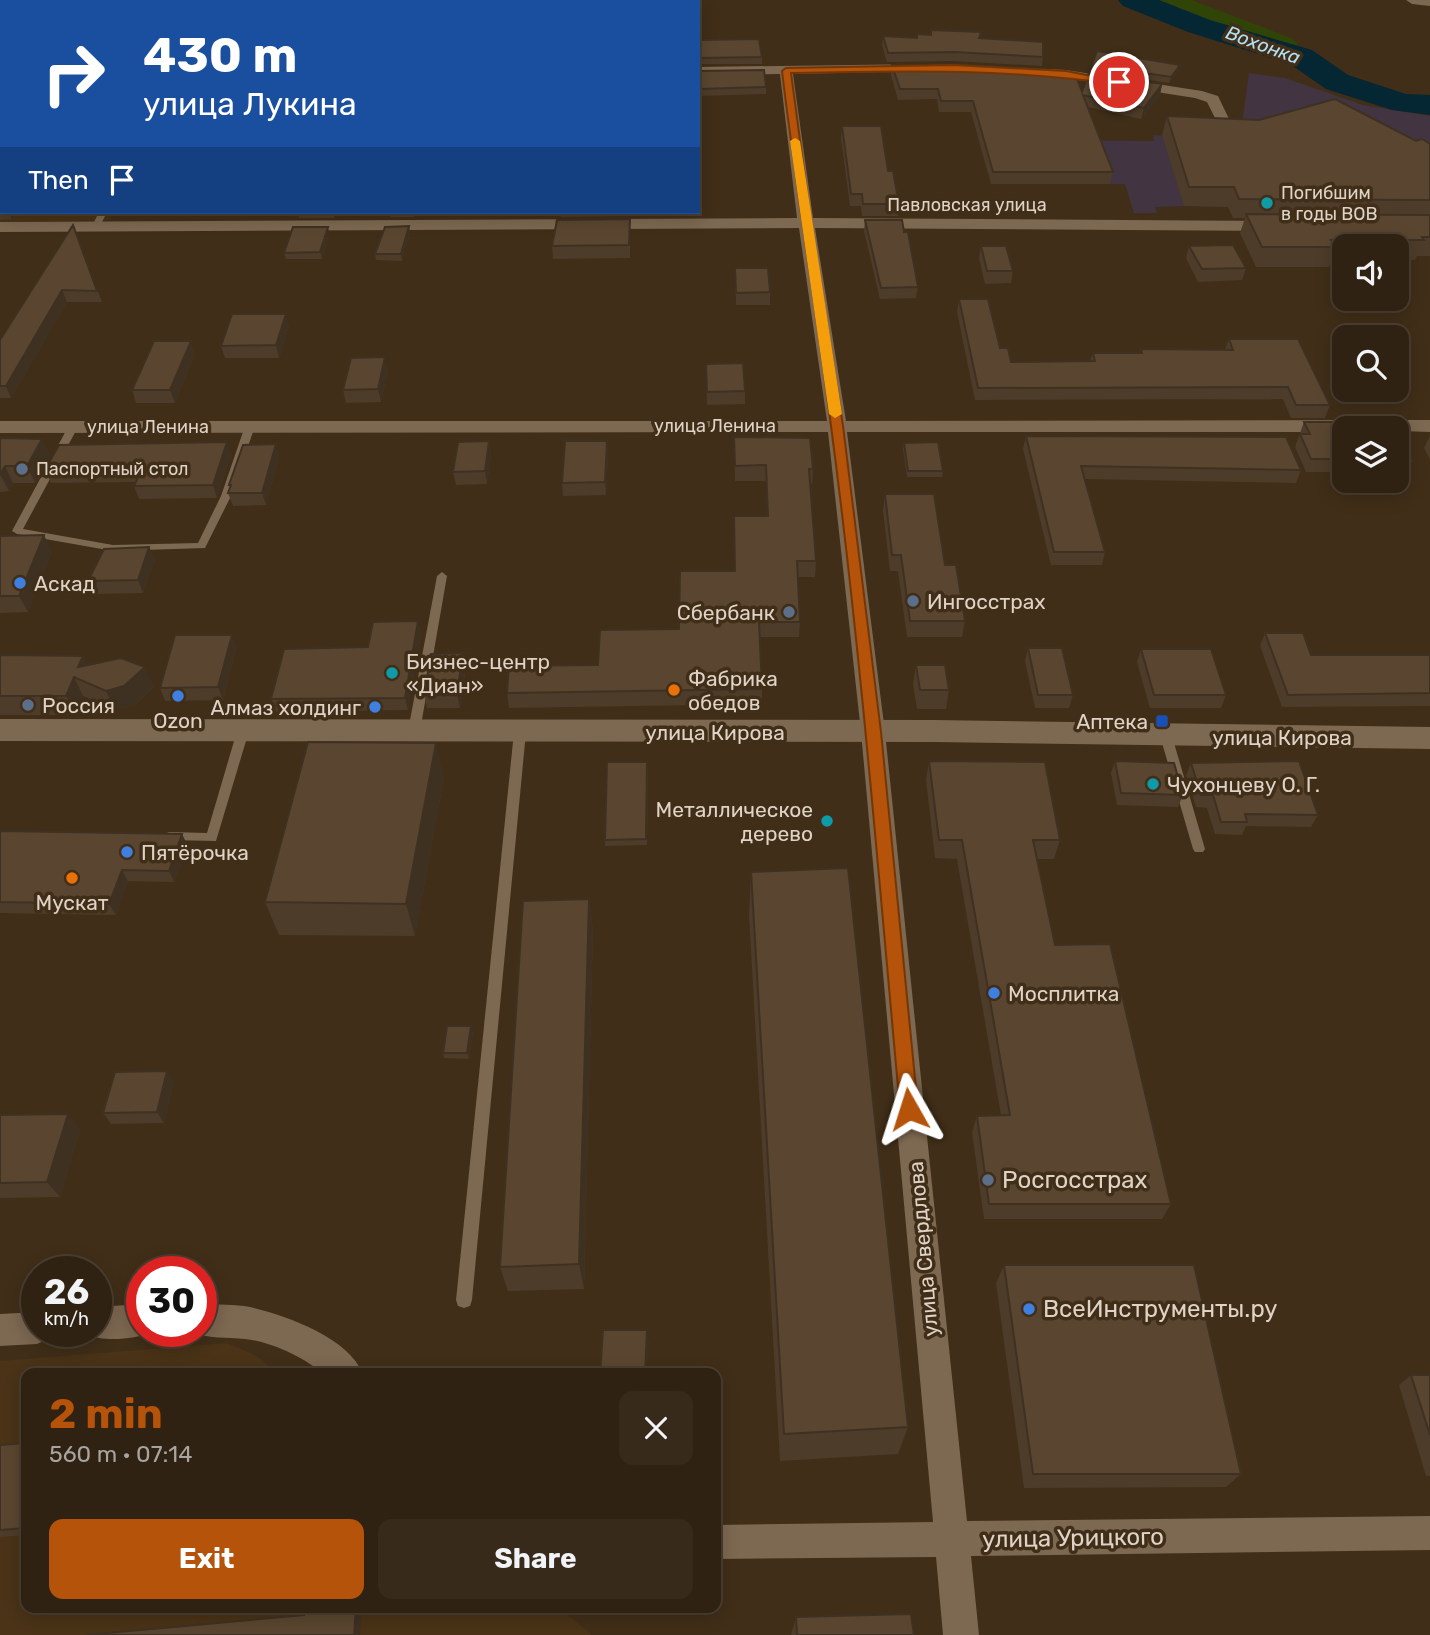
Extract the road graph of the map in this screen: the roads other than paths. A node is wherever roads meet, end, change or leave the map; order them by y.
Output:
1 (1412, 0) edge
2 (1430, 2) edge
3 (940, 68) edge
4 (998, 70) edge
5 (700, 71) edge
6 (786, 71) junction
7 (1224, 123) edge
8 (100, 218) edge
9 (806, 223) junction
10 (1291, 226) edge
11 (0, 227) edge
12 (250, 426) junction
13 (837, 426) junction
14 (1430, 426) edge
15 (0, 427) edge
16 (72, 427) junction
17 (442, 576) dead end
18 (0, 730) edge
19 (243, 731) junction
20 (414, 731) junction
21 (520, 732) junction
22 (873, 732) junction
23 (1166, 736) junction
24 (1430, 737) edge
25 (169, 836) edge
26 (1199, 849) dead end
27 (464, 1300) dead end
28 (217, 1321) edge
29 (21, 1329) edge
30 (0, 1330) edge
31 (341, 1368) edge
32 (1430, 1532) edge
33 (950, 1540) junction
34 (721, 1542) edge
35 (961, 1635) edge

1 - 2 street
3 - 6 street
4 - 7 street
5 - 6 street
6 - 9 street, улица Свердлова
8 - 9 street, Павловская улица
8 - 11 street, Павловская улица
9 - 10 street, Павловская улица
9 - 13 street, улица Свердлова
12 - 13 street, улица Ленина
12 - 16 street, улица Ленина
12 - 16 lane
13 - 14 street, улица Ленина
13 - 22 street, улица Свердлова
15 - 16 street, улица Ленина
17 - 20 lane
18 - 19 street, улица Кирова
19 - 20 street, улица Кирова
19 - 25 lane
20 - 21 street, улица Кирова
21 - 22 street, улица Кирова
21 - 27 lane
22 - 23 street, улица Кирова
22 - 33 street, улица Свердлова
23 - 24 street, улица Кирова
23 - 26 lane
28 - 31 street
29 - 30 street
32 - 33 street, улица Урицкого
33 - 34 street, улица Урицкого
33 - 35 street, улица Свердлова

